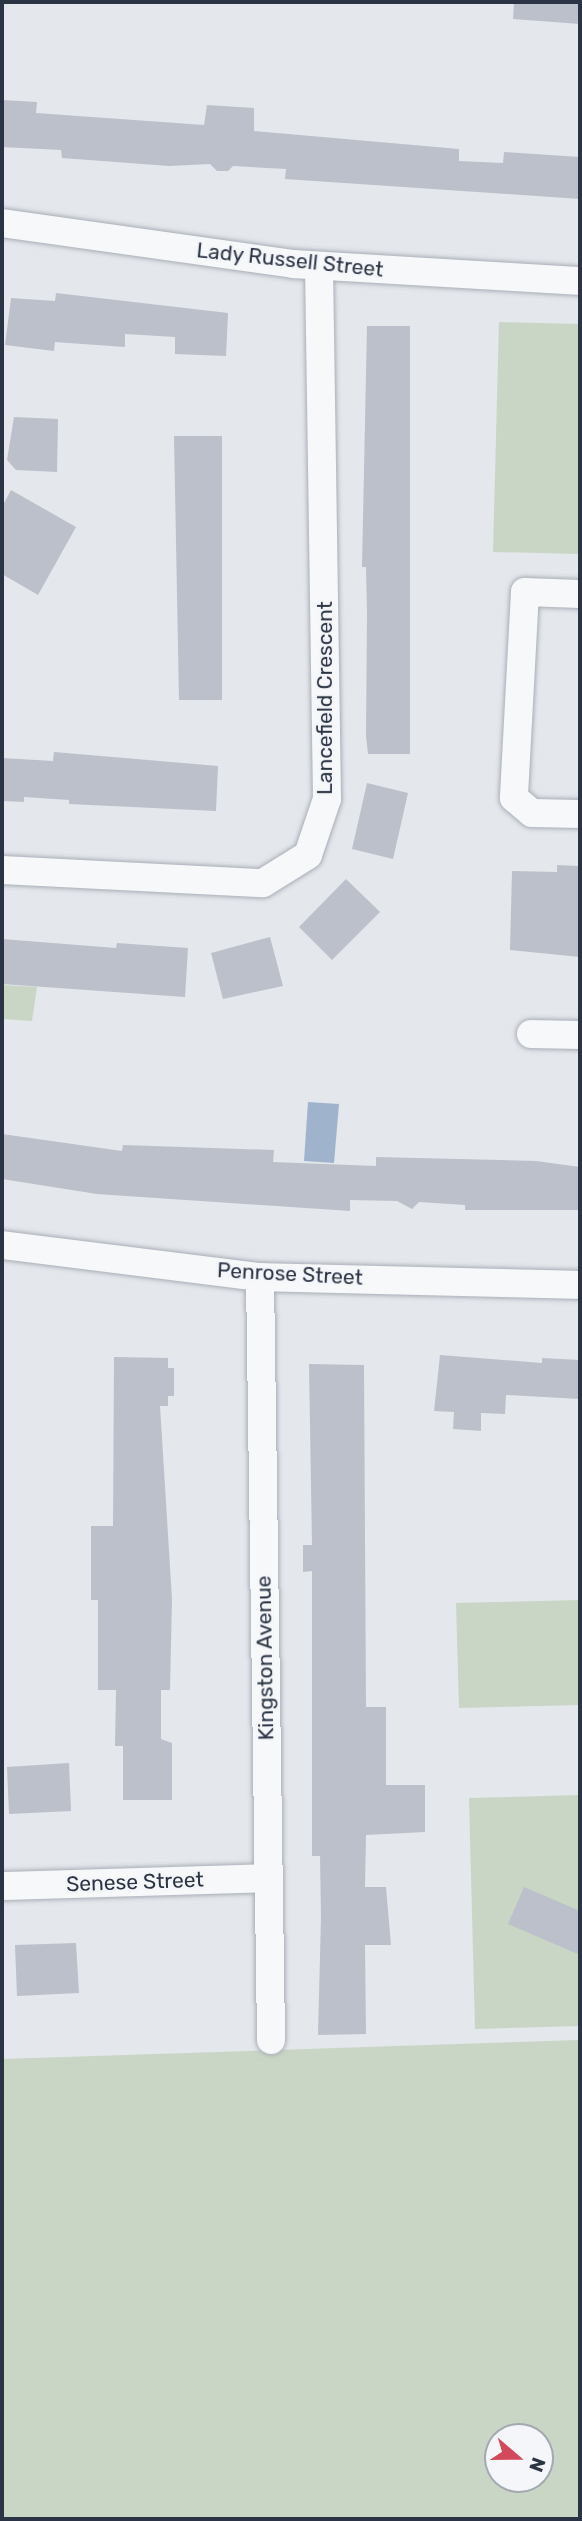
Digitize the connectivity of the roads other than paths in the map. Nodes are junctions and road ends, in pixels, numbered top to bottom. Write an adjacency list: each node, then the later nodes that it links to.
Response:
1 (2, 223): 2 (street, Lady Russell Street)
2 (319, 266): 3 (street, Lady Russell Street); 6 (street, Lancefield Crescent)
3 (580, 281)
4 (580, 594): 5 (street)
5 (580, 814)
6 (2, 870)
7 (531, 1034): 8 (street)
8 (580, 1035)
9 (2, 1245): 10 (street, Penrose Street)
10 (260, 1277): 11 (street, Penrose Street); 12 (street, Kingston Avenue)
11 (580, 1285)
12 (268, 1878): 13 (street, Senese Street); 14 (street, Kingston Avenue)
13 (2, 1886)
14 (271, 2040)

